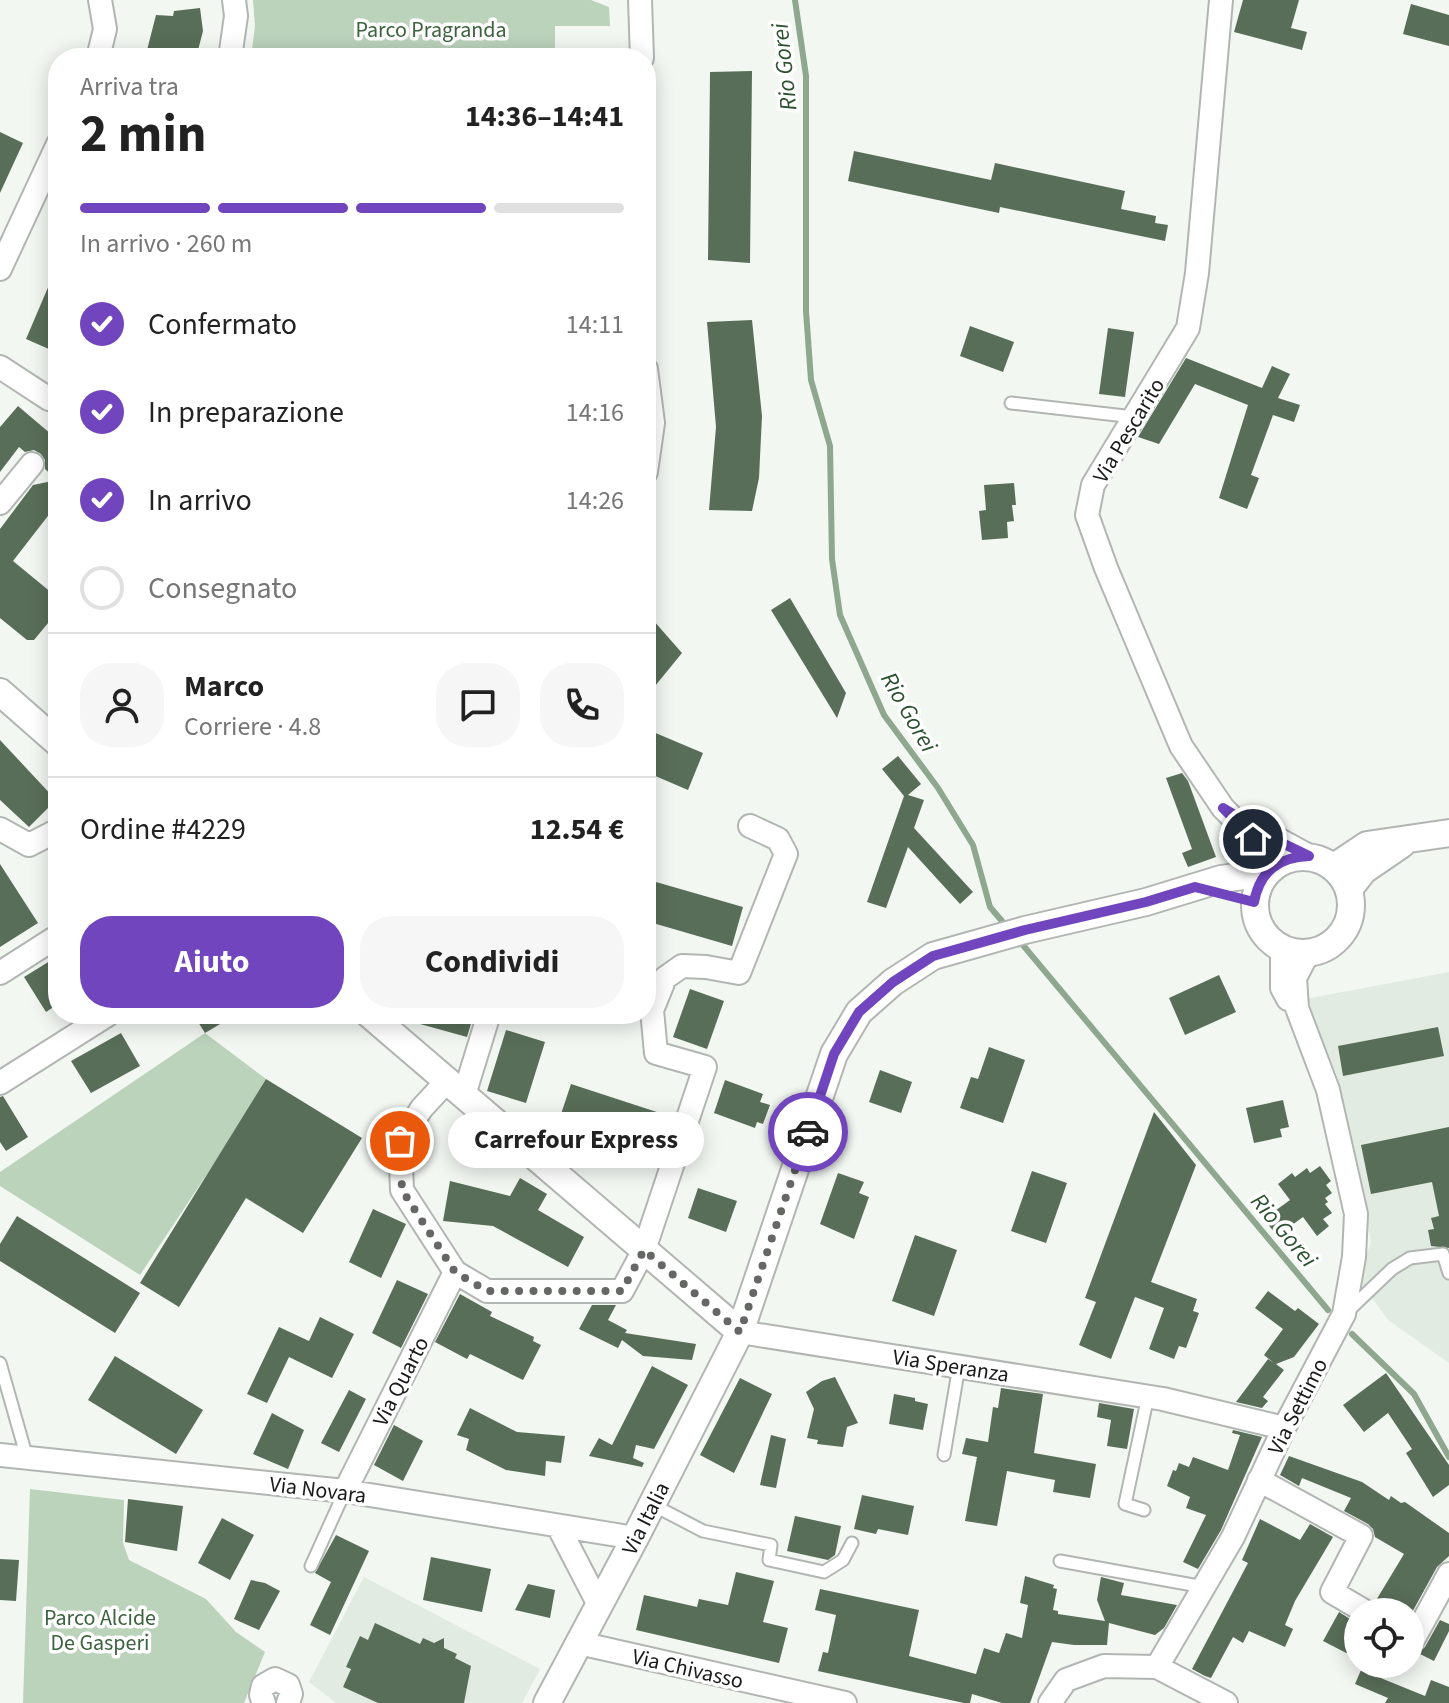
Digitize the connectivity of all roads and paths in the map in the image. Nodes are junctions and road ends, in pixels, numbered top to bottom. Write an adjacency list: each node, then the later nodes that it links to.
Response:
1 (100, 0): 5 (street)
2 (234, 0): 6 (street)
3 (640, 0): 7 (street)
4 (1221, 0): 13 (street, Via Pescarito)
5 (100, 48)
6 (231, 48)
7 (642, 48)
8 (48, 166): 9 (street)
9 (0, 269)
10 (0, 367): 11 (street)
11 (48, 398)
12 (1011, 403): 13 (lane)
13 (1135, 417): 18 (street, Via Pescarito)
14 (32, 464): 15 (street)
15 (0, 503)
16 (0, 692): 17 (street)
17 (48, 734)
18 (1223, 808): 24 (street); 26 (street, Via Pescarito)
19 (750, 826): 33 (street)
20 (0, 829): 22 (street)
21 (1449, 833): 23 (street)
22 (48, 835)
23 (1405, 842): 25 (street); 28 (street)
24 (1309, 856): 25 (street); 26 (street)
25 (1334, 867): 28 (street)
26 (1271, 868): 27 (street, Via Italia); 29 (street)
27 (1195, 887): 29 (street); 44 (street, Via Italia)
28 (1349, 889): 31 (street)
29 (1254, 902): 31 (street)
30 (48, 942): 32 (street)
31 (1295, 951): 43 (street, Via Settimo)
32 (0, 973)
33 (656, 983)
34 (93, 1024): 38 (street)
35 (382, 1024): 39 (street)
36 (484, 1024): 39 (street)
37 (653, 1024): 40 (street)
38 (0, 1083)
39 (455, 1088): 40 (street); 41 (street)
40 (644, 1250): 41 (street); 44 (street)
41 (455, 1272): 53 (street, Via Quarto)
42 (1449, 1273): 43 (lane)
43 (1344, 1314): 48 (street, Via Settimo)
44 (740, 1332): 46 (street, Via Speranza); 54 (street, Via Italia)
45 (0, 1363): 51 (lane)
46 (959, 1366): 47 (street, Via Speranza); 50 (lane)
47 (1148, 1396): 48 (street, Via Speranza); 55 (lane)
48 (1284, 1428): 52 (street, Via Settimo)
49 (0, 1455): 51 (street, Via Novara)
50 (944, 1455)
51 (27, 1458): 53 (street, Via Novara)
52 (1259, 1480): 62 (street, Via Settimo); 63 (street)
53 (345, 1491): 56 (street, Via Novara); 60 (lane)
54 (652, 1505): 57 (street, Via Italia); 58 (lane)
55 (1144, 1510)
56 (558, 1526): 57 (street, Via Novara); 64 (street)
57 (635, 1538): 64 (street, Via Italia)
58 (852, 1543)
59 (1060, 1561): 62 (lane)
60 (311, 1566)
61 (1449, 1574): 65 (street)
62 (1204, 1587): 67 (street, Via Settimo)
63 (1344, 1599)
64 (599, 1605): 66 (street, Via Italia)
65 (1424, 1620)
66 (579, 1643): 72 (street, Via Italia); 73 (street, Via Chivasso)
67 (1157, 1667): 69 (street); 74 (street)
68 (288, 1694): 70 (street); 71 (street)
69 (1219, 1701)
70 (264, 1703)
71 (312, 1703)
72 (547, 1703)
73 (845, 1703)
74 (1050, 1703)

